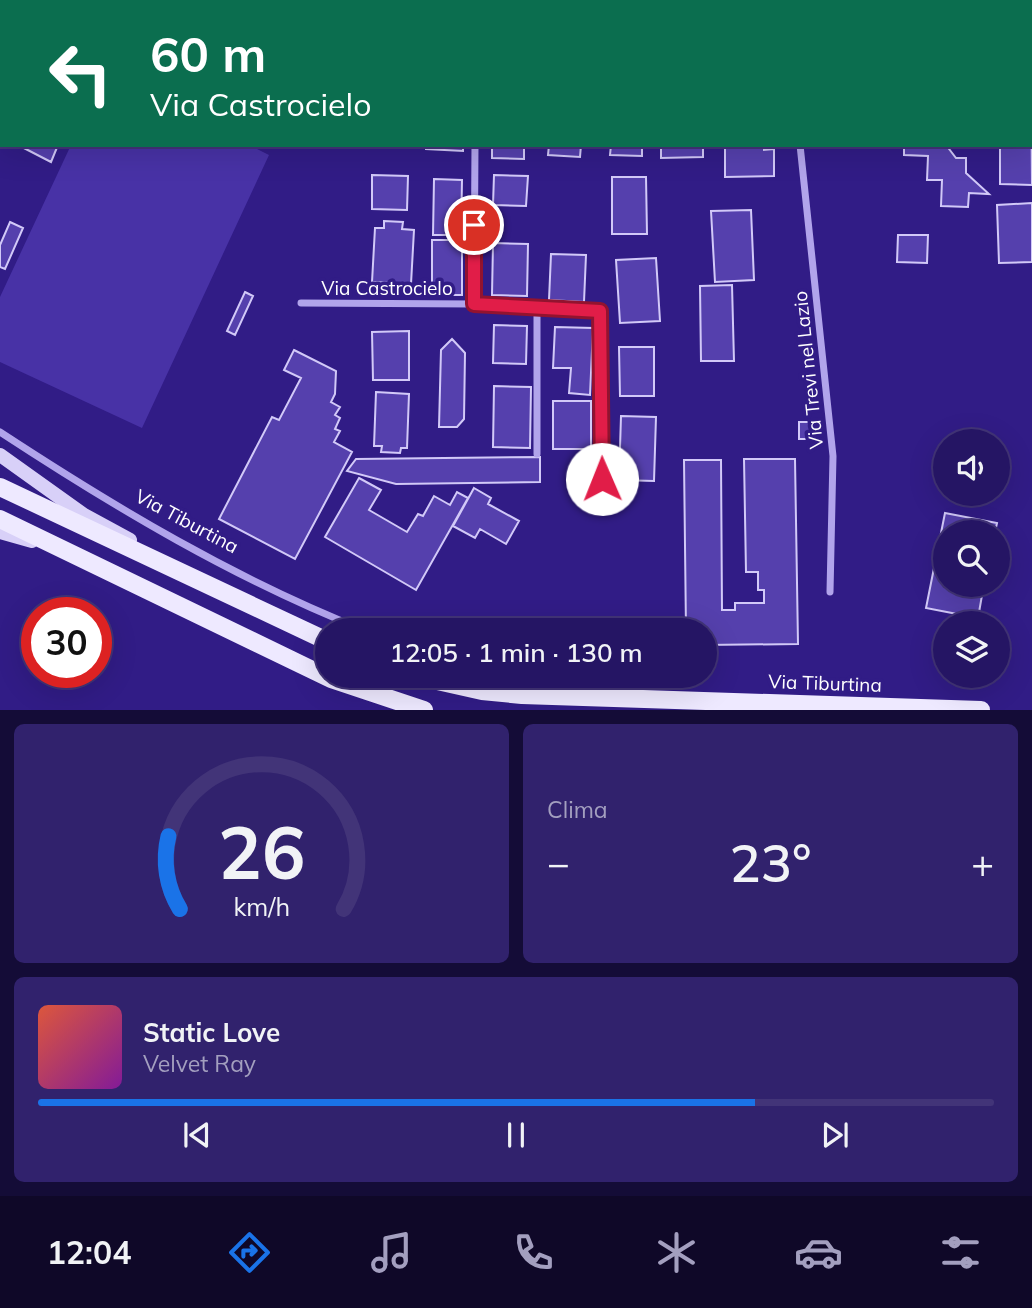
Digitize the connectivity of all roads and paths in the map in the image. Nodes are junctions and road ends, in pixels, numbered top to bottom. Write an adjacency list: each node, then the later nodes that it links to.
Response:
1 (475, 147): 4 (street)
2 (800, 147): 14 (street, Via Trevi nel Lazio)
3 (301, 303): 4 (street, Via Castrocielo)
4 (474, 304): 5 (street, Via Castrocielo)
5 (537, 308): 7 (street); 9 (street, Via Castrocielo)
6 (0, 432): 16 (street, Via Tiburtina)
7 (537, 454)
8 (0, 455): 15 (street)
9 (602, 479)
10 (0, 487): 15 (main road)
11 (0, 519): 13 (main road)
12 (0, 532): 13 (street)
13 (69, 552): 21 (main road)
14 (830, 592)
15 (231, 597): 17 (main road)
16 (334, 618)
17 (315, 636)
18 (469, 688): 20 (main road, Via Tiburtina)
19 (604, 688): 20 (street, Via Tiburtina)
20 (667, 700): 22 (main road, Via Tiburtina)
21 (424, 709)
22 (981, 709)

